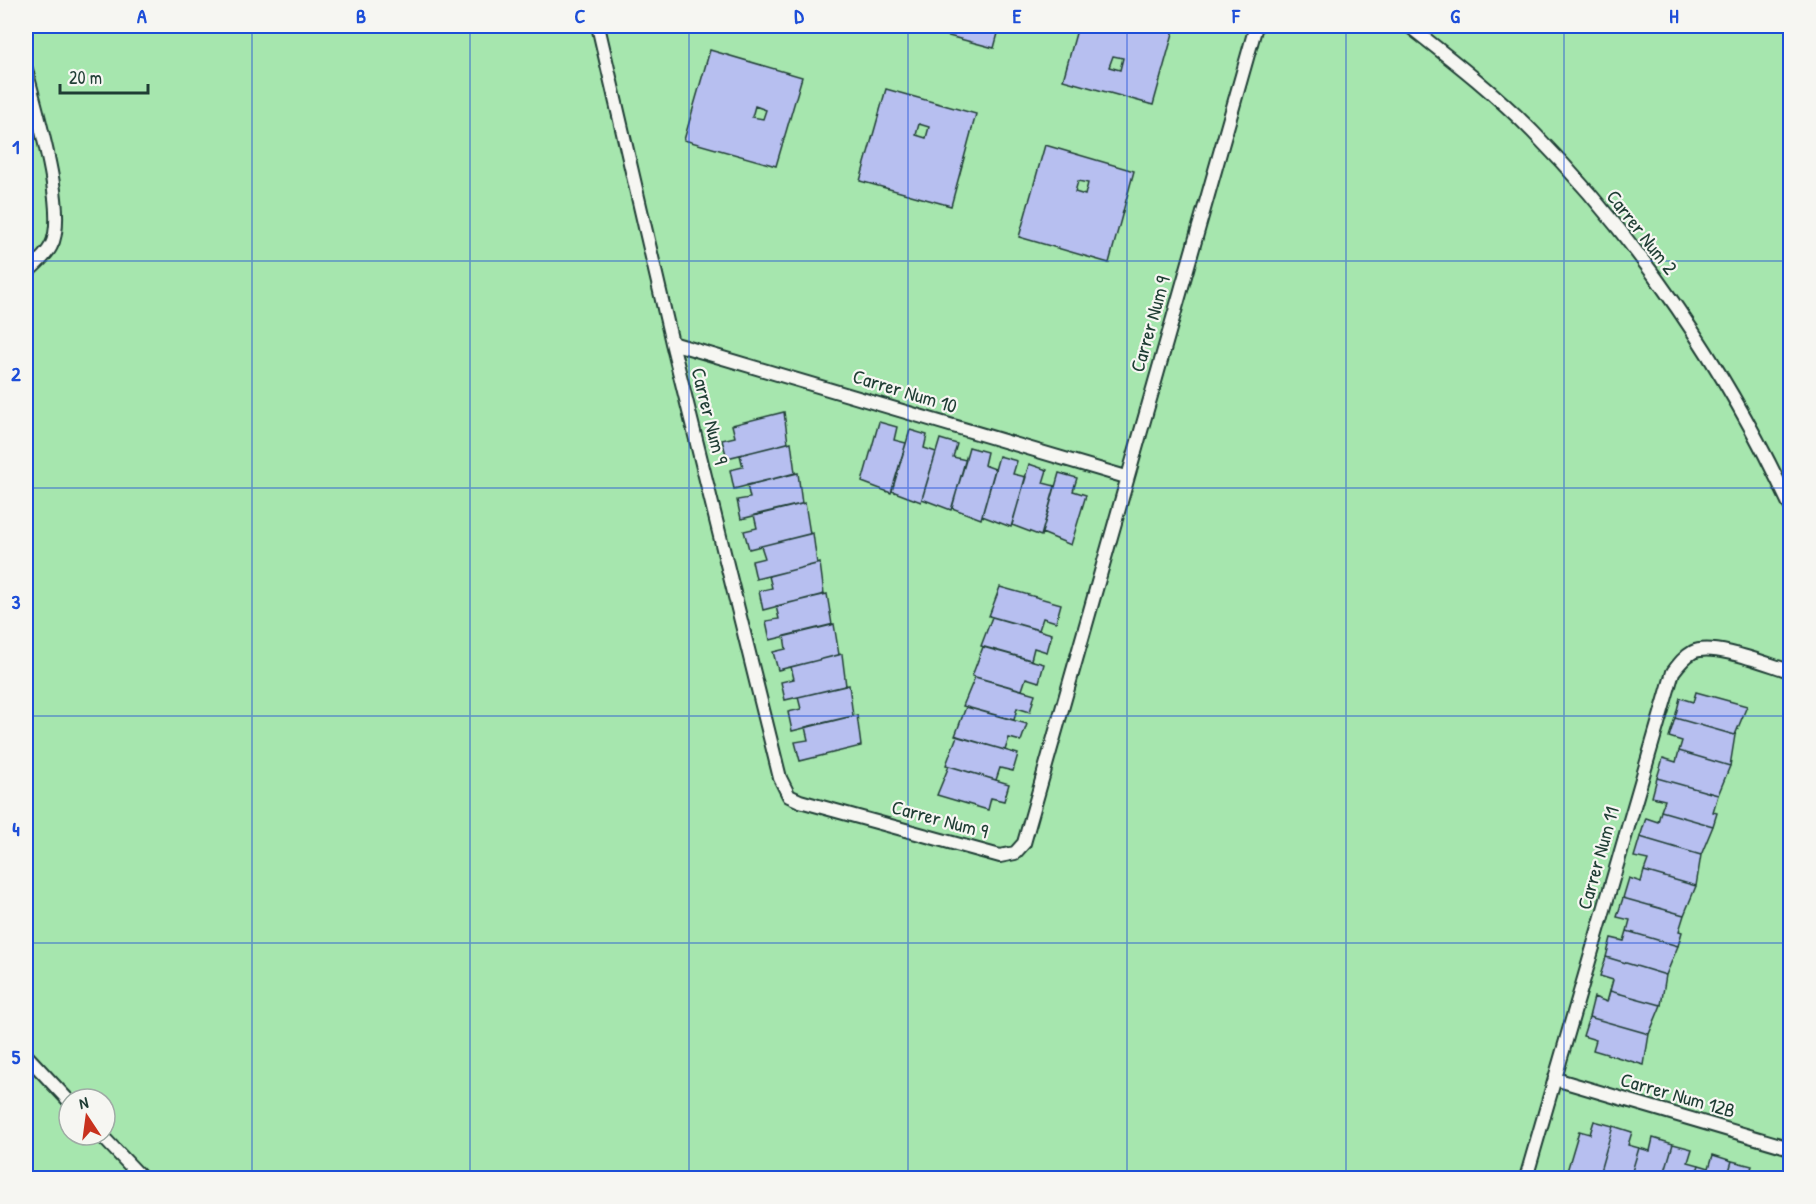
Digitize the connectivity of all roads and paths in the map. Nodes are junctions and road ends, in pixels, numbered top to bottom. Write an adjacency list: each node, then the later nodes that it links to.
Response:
1 (598, 26): 6 (lane, Carrer Num 9)
2 (1256, 26): 7 (lane, Carrer Num 9)
3 (1409, 26): 8 (lane, Carrer Num 2)
4 (26, 69): 5 (lane)
5 (26, 273)
6 (672, 343): 7 (lane, Carrer Num 10); 7 (lane, Carrer Num 9)
7 (1126, 477)
8 (1791, 506)
9 (1791, 671): 11 (lane, Carrer Num 11)
10 (26, 1054): 12 (lane)
11 (1555, 1078): 14 (lane, Carrer Num 12B); 16 (lane, Carrer Num 11)
12 (57, 1088)
13 (112, 1147): 15 (lane)
14 (1791, 1148)
15 (142, 1179)
16 (1526, 1179)

